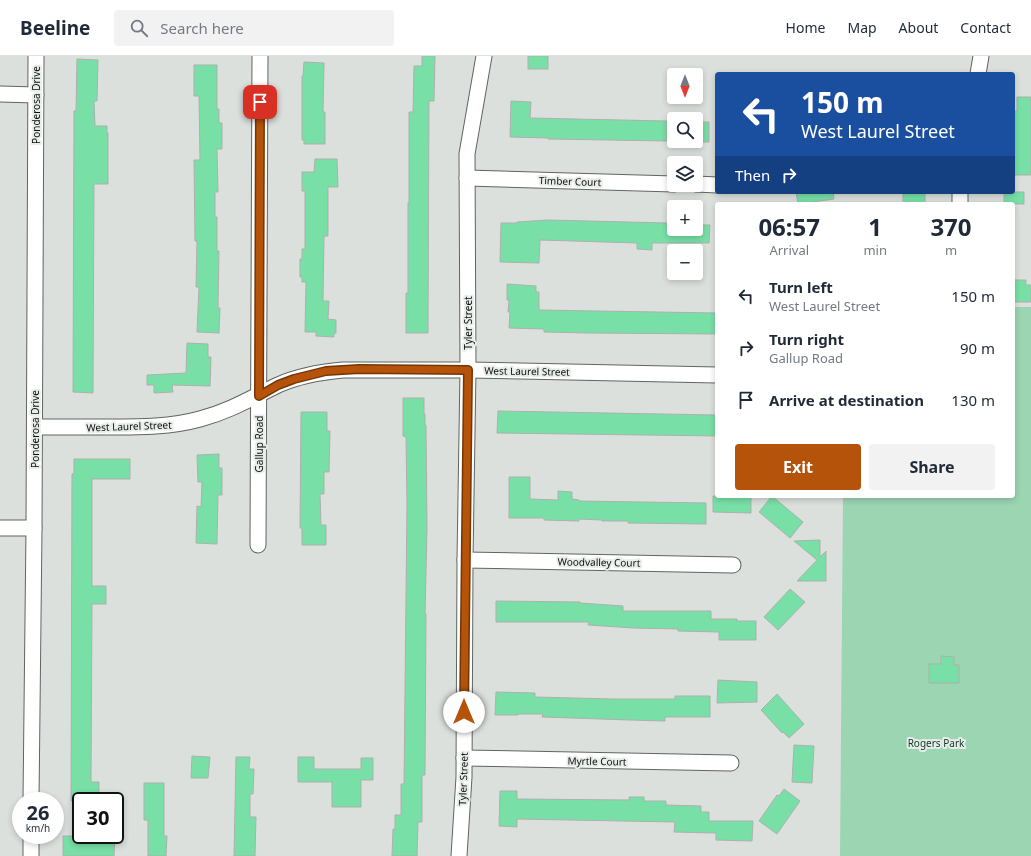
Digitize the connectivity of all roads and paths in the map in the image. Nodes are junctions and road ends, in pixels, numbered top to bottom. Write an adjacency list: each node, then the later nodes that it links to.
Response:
1 (36, 56): 7 (street, Ponderosa Drive)
2 (260, 56): 14 (street, Gallup Road)
3 (484, 56): 8 (street, Tyler Street)
4 (981, 56): 5 (street)
5 (978, 72)
6 (0, 94): 7 (street)
7 (36, 95): 15 (street, Ponderosa Drive)
8 (467, 178): 9 (street, Timber Court); 12 (street, Tyler Street)
9 (667, 184)
10 (703, 184): 11 (street)
11 (715, 185)
12 (468, 370): 13 (street, West Laurel Street); 14 (street, West Laurel Street); 19 (street, Tyler Street)
13 (715, 375)
14 (259, 396): 15 (street, West Laurel Street); 18 (street, Gallup Road)
15 (34, 427): 17 (street, Ponderosa Drive)
16 (0, 528): 17 (street)
17 (34, 528): 23 (street, Ponderosa Drive)
18 (258, 545)
19 (465, 560): 20 (street, Woodvalley Court); 21 (street, Tyler Street)
20 (733, 564)
21 (464, 758): 22 (street, Myrtle Court); 26 (street, Tyler Street)
22 (731, 763)
23 (32, 792)
24 (31, 844): 25 (street)
25 (31, 856)
26 (459, 856)

